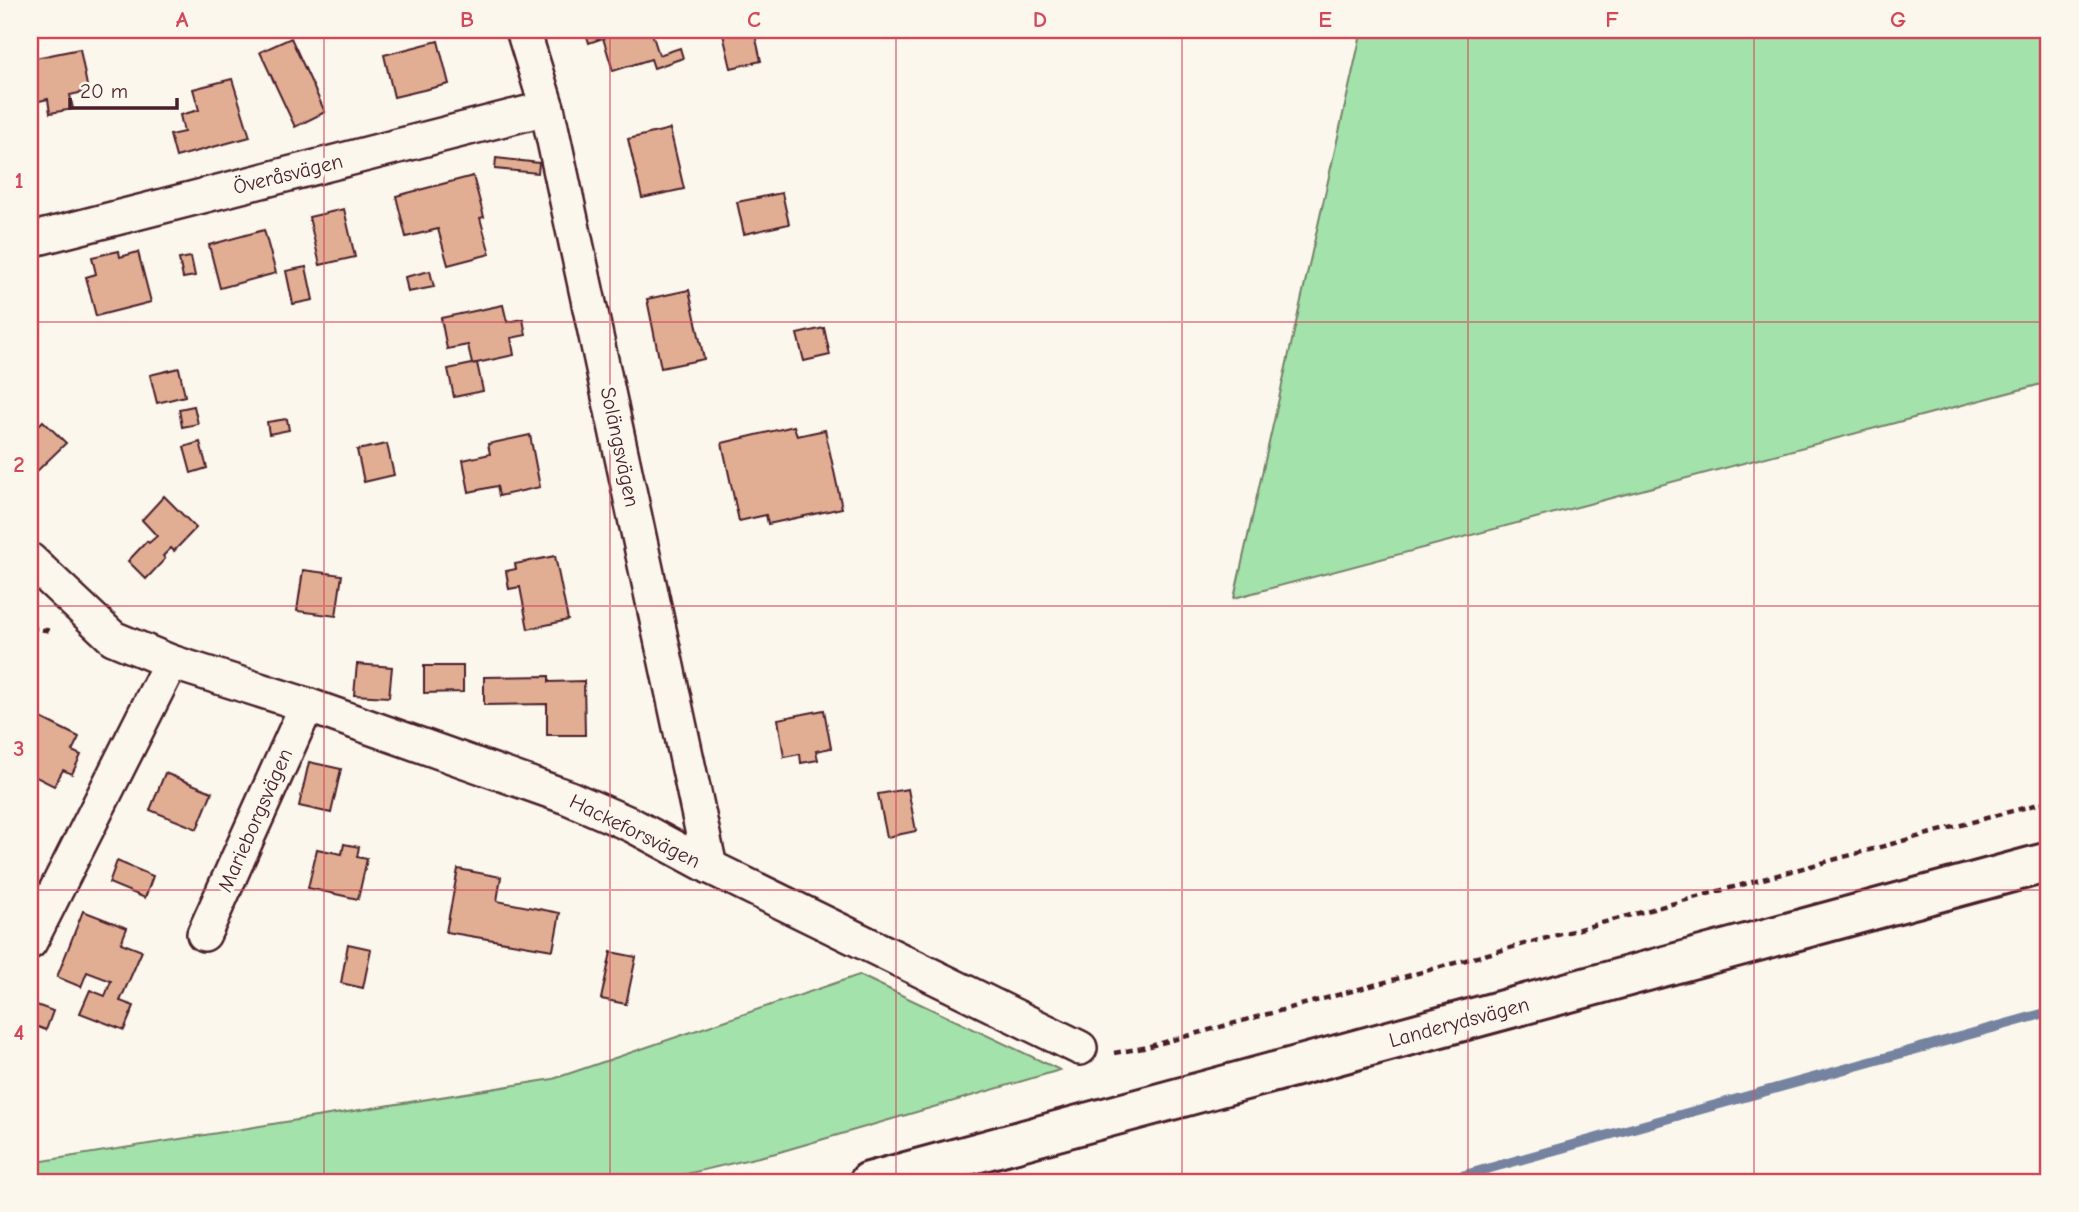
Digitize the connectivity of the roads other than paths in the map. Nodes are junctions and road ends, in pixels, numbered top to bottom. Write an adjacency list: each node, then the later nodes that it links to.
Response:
1 (523, 30): 2 (street, Solängsvägen)
2 (547, 108): 3 (street, Överåsvägen); 8 (street, Solängsvägen)
3 (30, 240)
4 (30, 560): 5 (street, Hackeforsvägen)
5 (170, 662): 6 (street, Hackeforsvägen); 10 (street)
6 (307, 705): 8 (street, Hackeforsvägen); 9 (street, Marieborgsvägen)
7 (2049, 862): 12 (street, Landerydsvägen)
8 (710, 867): 11 (street, Hackeforsvägen)
9 (204, 934)
10 (30, 942)
11 (1080, 1048)
12 (869, 1182)

